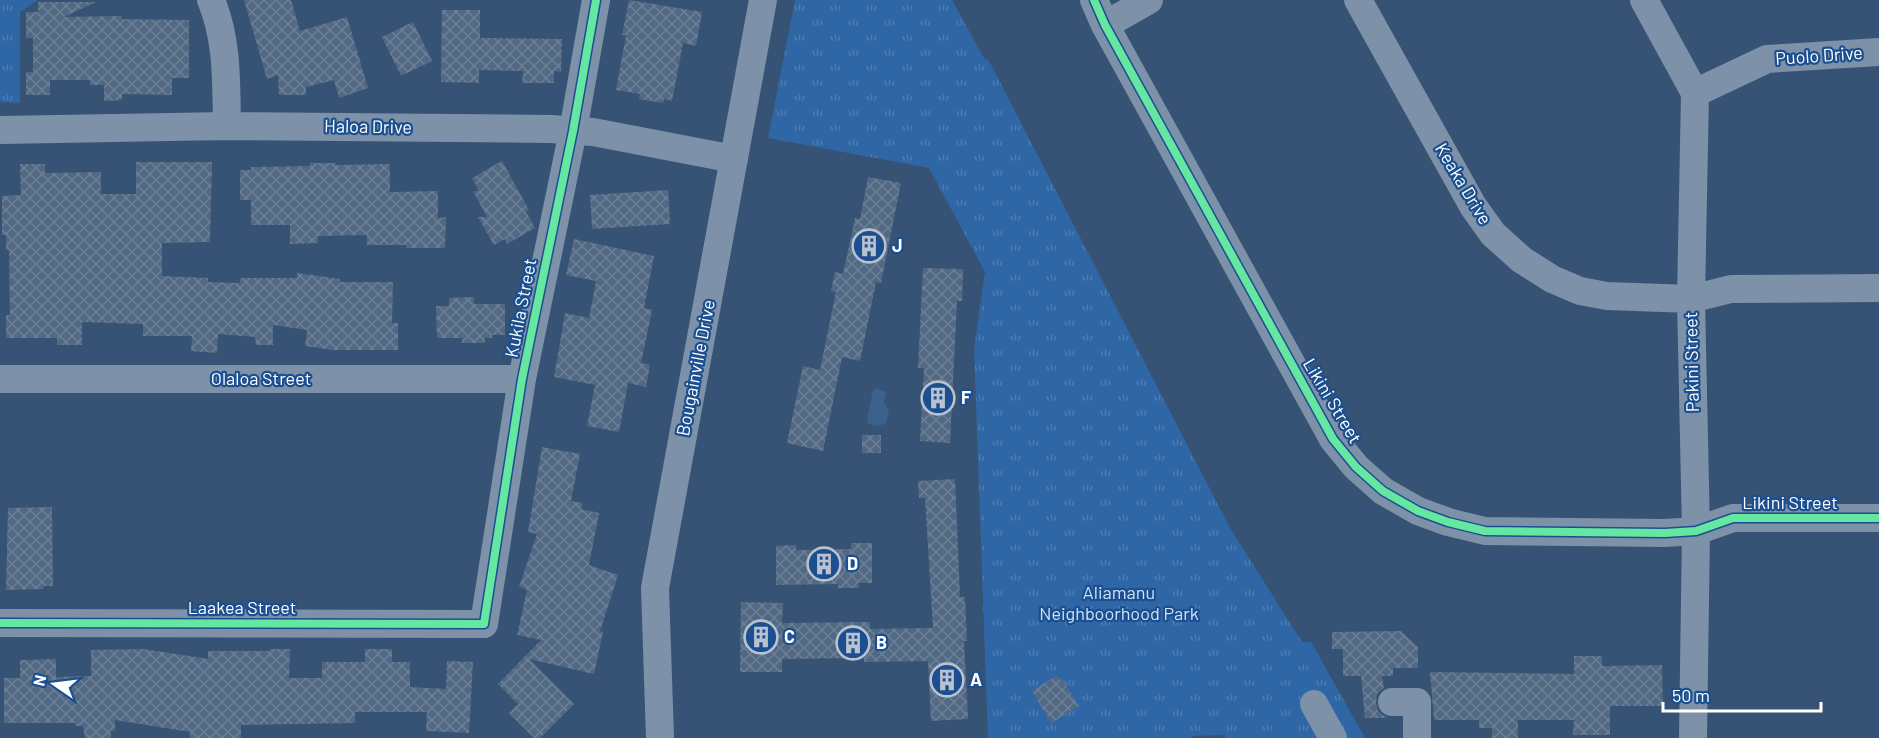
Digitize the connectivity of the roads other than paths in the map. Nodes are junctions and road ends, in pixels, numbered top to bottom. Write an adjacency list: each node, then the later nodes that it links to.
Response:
1 (211, 0): 10 (street)
2 (596, 0): 12 (street, Kukila Street)
3 (763, 0): 13 (street, Bougainville Drive)
4 (1149, 0): 7 (street)
5 (1358, 0): 15 (street, Keaka Drive)
6 (1644, 0): 9 (street, Pakini Street)
7 (1100, 12): 19 (street, Likini Street)
8 (1879, 52): 9 (street, Puolo Drive)
9 (1695, 93): 15 (street, Pakini Street)
10 (227, 126): 11 (street, Haloa Drive); 12 (street, Haloa Drive)
11 (0, 130)
12 (573, 131): 13 (street, Haloa Drive); 17 (street, Kukila Street)
13 (734, 159): 24 (street, Bougainville Drive)
14 (1879, 288): 15 (street, Keaka Drive)
15 (1691, 299): 19 (street, Pakini Street)
16 (0, 379): 17 (street, Olaloa Street)
17 (522, 379): 21 (street, Kukila Street)
18 (1879, 518): 19 (street, Likini Street)
19 (1696, 531): 27 (street, Pakini Street)
20 (0, 623): 21 (street, Laakea Street)
21 (483, 624)
22 (1392, 702): 26 (street)
23 (1314, 704): 25 (street)
24 (660, 738)
25 (1333, 738)
26 (1417, 738)
27 (1693, 738)

